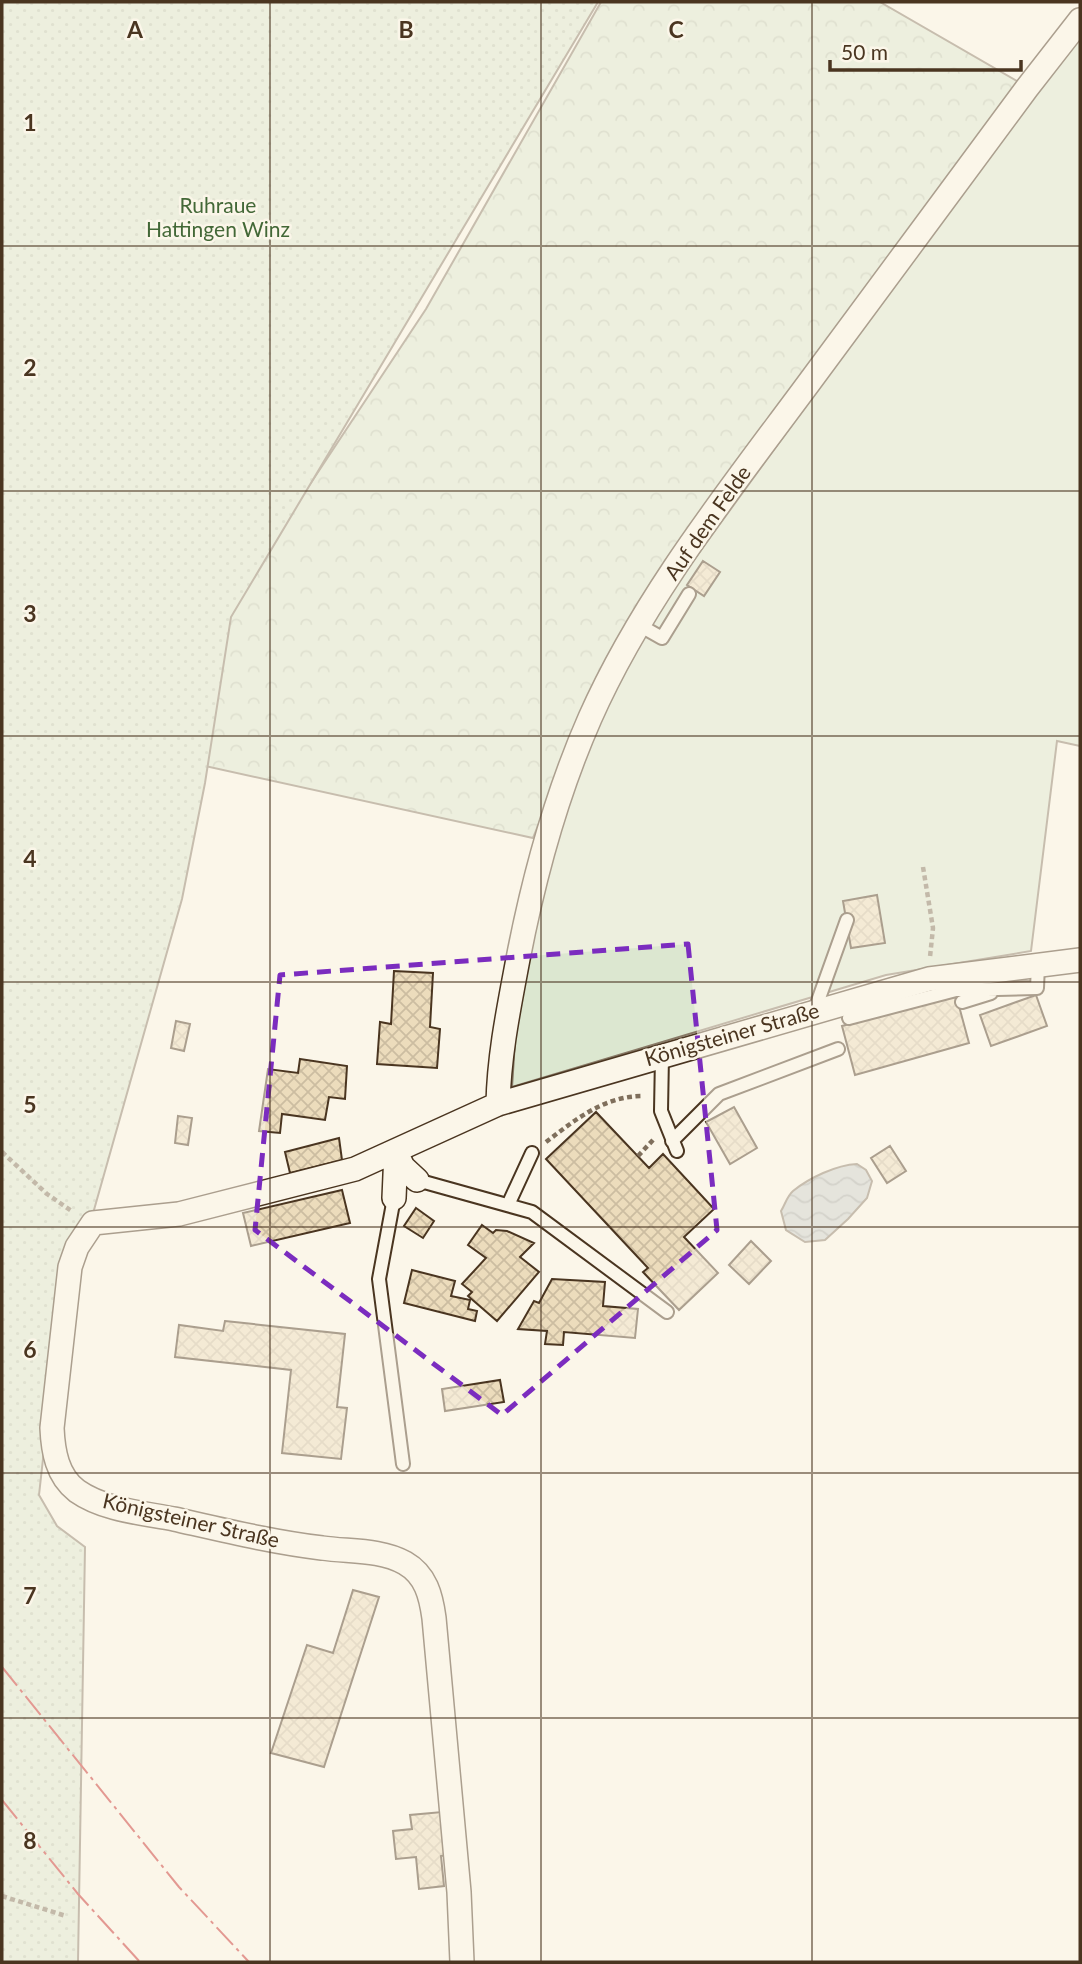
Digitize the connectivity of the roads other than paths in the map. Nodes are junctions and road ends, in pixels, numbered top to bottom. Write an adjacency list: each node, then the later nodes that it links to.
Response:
1 (1080, 20): 3 (street, Auf dem Felde)
2 (690, 594): 3 (lane)
3 (639, 625): 13 (street, Auf dem Felde)
4 (846, 920): 9 (lane)
5 (1080, 960): 6 (street, Königsteiner Straße)
6 (1038, 965): 7 (lane); 9 (street, Königsteiner Straße)
7 (1004, 989): 8 (lane); 10 (lane)
8 (962, 1002)
9 (814, 1012): 12 (street, Königsteiner Straße)
10 (849, 1018)
11 (838, 1049): 12 (lane)
12 (662, 1056): 13 (street, Königsteiner Straße)
13 (498, 1104): 14 (street, Königsteiner Straße)
14 (396, 1152): 16 (street); 17 (street); 21 (street, Königsteiner Straße)
15 (532, 1153): 18 (lane)
16 (417, 1181): 18 (lane)
17 (394, 1198): 20 (lane)
18 (508, 1205): 19 (lane)
19 (667, 1312)
20 (403, 1464)
21 (462, 1962)

